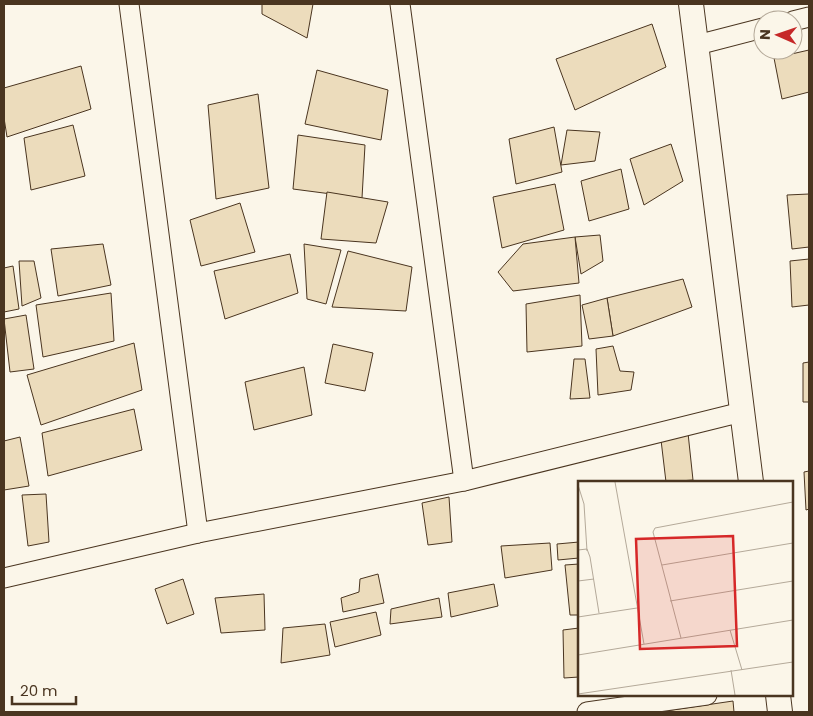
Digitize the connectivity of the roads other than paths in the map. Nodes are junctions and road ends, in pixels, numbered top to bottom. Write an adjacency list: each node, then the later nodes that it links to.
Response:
1 (129, 4): 9 (street)
2 (400, 4): 7 (street)
3 (691, 4): 5 (street)
4 (753, 31): 5 (street)
5 (697, 45): 6 (street)
6 (742, 412): 7 (street); 8 (street)
7 (464, 481): 9 (street)
8 (751, 481)
9 (198, 533): 10 (street)
10 (4, 578)
11 (700, 696): 13 (street)
12 (778, 696): 14 (street)
13 (587, 712)
14 (780, 712)

